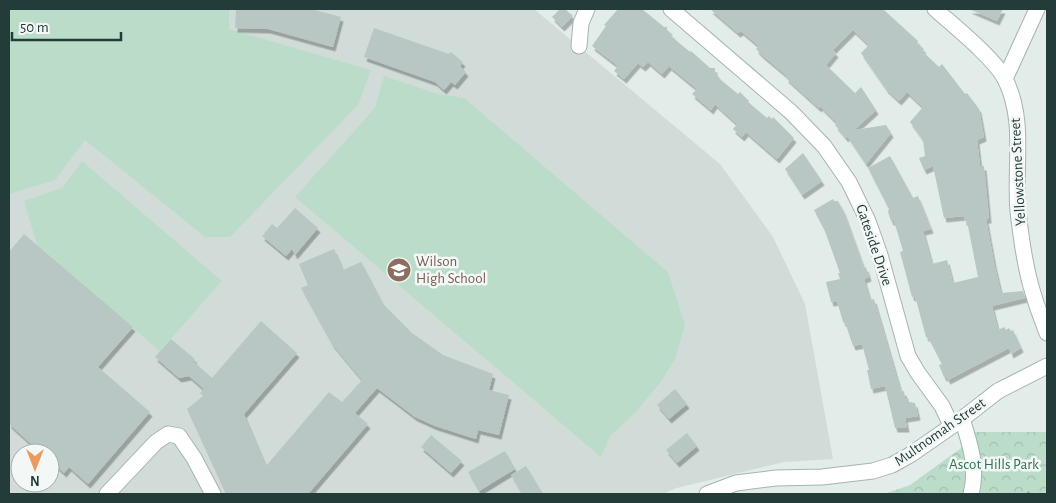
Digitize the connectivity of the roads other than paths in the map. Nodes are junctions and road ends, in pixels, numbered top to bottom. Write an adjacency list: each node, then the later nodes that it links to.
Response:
1 (587, 9): 5 (street)
2 (670, 9): 9 (street, Gateside Drive)
3 (935, 9): 6 (street, Yellowstone Street)
4 (1037, 9): 6 (street)
5 (579, 46)
6 (1005, 78): 7 (street, Yellowstone Street)
7 (1047, 333)
8 (1047, 366): 9 (street, Multnomah Street)
9 (957, 422): 12 (street, Multnomah Street); 13 (street, Gateside Drive)
10 (107, 494): 11 (street)
11 (213, 494)
12 (707, 494)
13 (971, 494)

